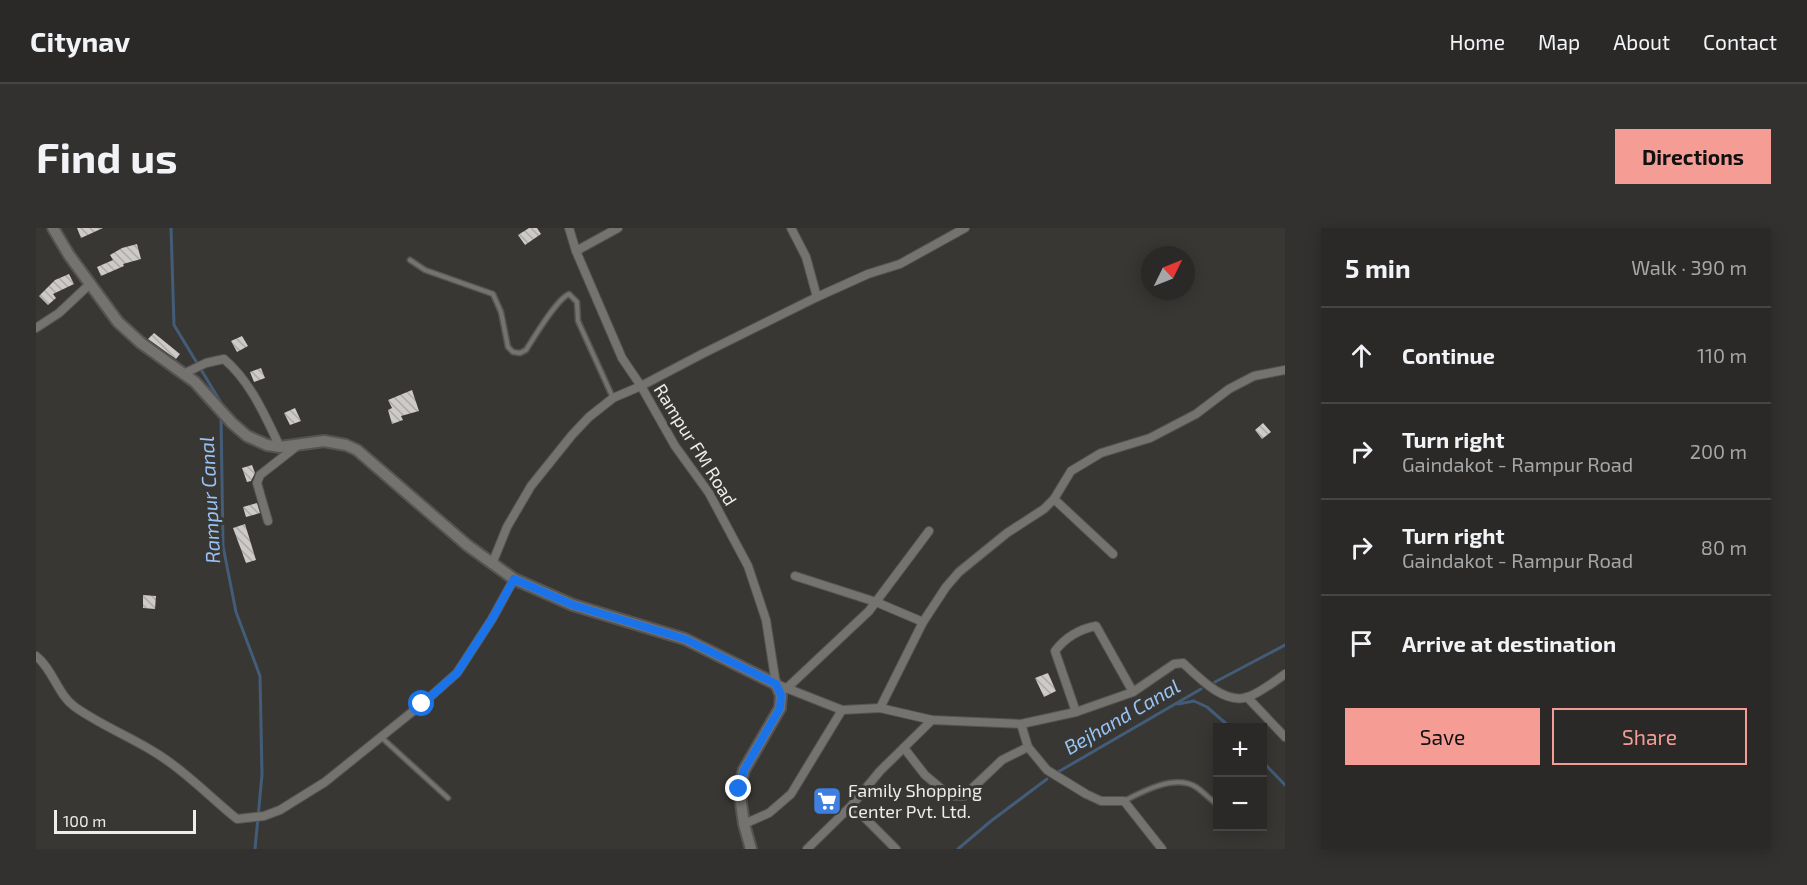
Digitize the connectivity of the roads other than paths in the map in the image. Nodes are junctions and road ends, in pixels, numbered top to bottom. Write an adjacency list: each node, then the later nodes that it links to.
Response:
1 (53, 228): 8 (main road)
2 (569, 228): 6 (street, Rampur FM Road)
3 (618, 228): 6 (street)
4 (791, 228): 9 (street)
5 (965, 228): 9 (street)
6 (576, 251): 13 (street, Rampur FM Road)
7 (411, 260): 14 (lane)
8 (91, 283): 10 (street); 12 (main road)
9 (817, 297): 13 (street)
10 (36, 328)
11 (1285, 370): 17 (street)
12 (183, 374): 16 (main road); 16 (street)
13 (641, 386): 14 (street); 28 (street, Rampur FM Road)
14 (613, 398): 21 (street)
15 (298, 445): 16 (main road); 18 (street); 21 (main road)
16 (280, 447)
17 (1054, 499): 20 (street); 25 (street)
18 (268, 521)
19 (929, 531): 24 (street)
20 (1113, 554)
21 (492, 564): 23 (main road)
22 (795, 576): 24 (street)
23 (514, 579): 28 (main road); 36 (street)
24 (876, 602): 25 (street); 28 (street)
25 (923, 622): 31 (street)
26 (36, 656): 36 (street)
27 (1285, 674): 30 (street)
28 (781, 686): 32 (street); 44 (main road)
29 (1133, 692): 30 (street); 33 (street); 33 (street)
30 (1247, 697): 37 (street)
31 (880, 708): 32 (street); 34 (street)
32 (842, 710): 44 (street)
33 (1076, 712): 35 (street)
34 (932, 720): 35 (street); 39 (street)
35 (1021, 724): 38 (street)
36 (381, 736): 40 (lane)
37 (1285, 737)
38 (1028, 747): 39 (street); 41 (street)
39 (904, 748): 43 (street)
40 (448, 798)
41 (1124, 801): 42 (lane); 48 (street)
42 (1213, 801)
43 (852, 805): 46 (street); 47 (street)
44 (744, 824): 45 (main road)
45 (751, 849)
46 (807, 849)
47 (896, 849)
48 (1162, 849)

